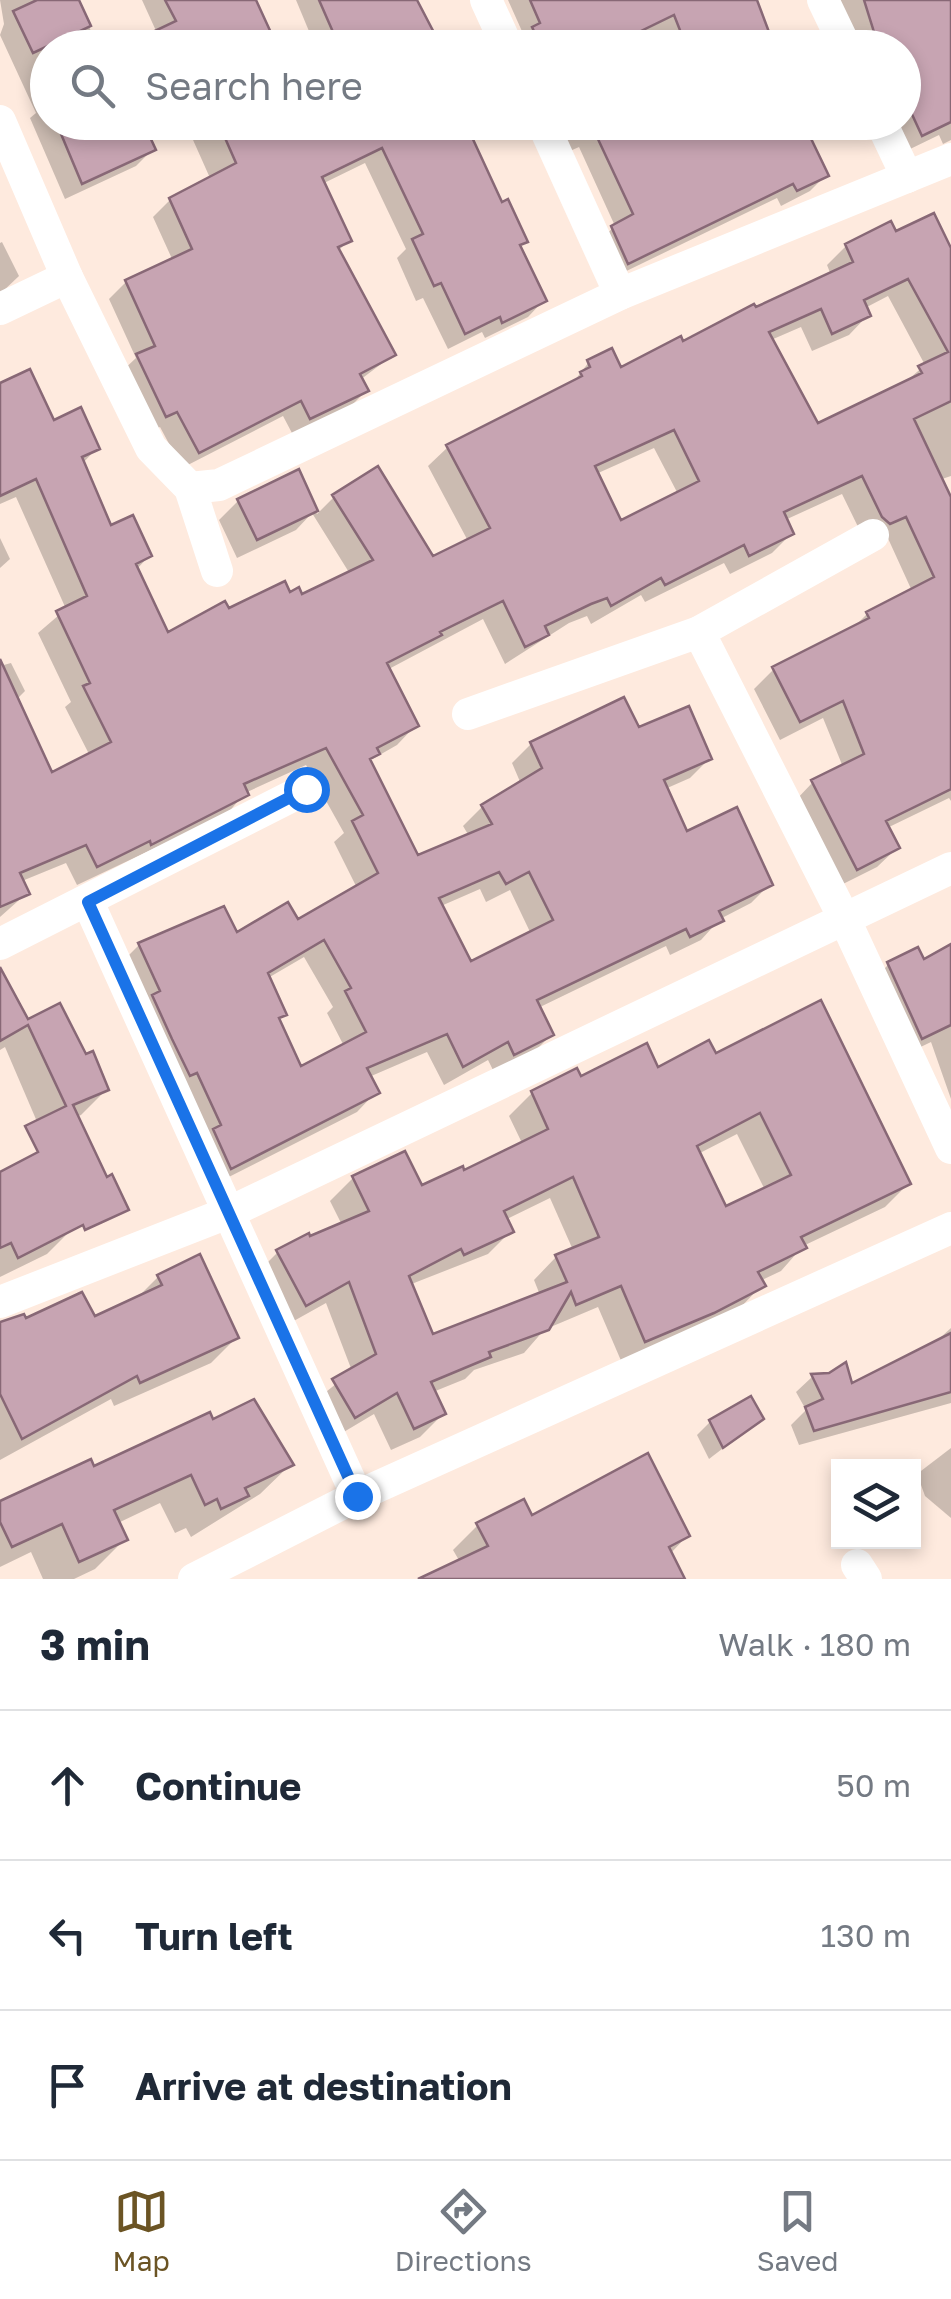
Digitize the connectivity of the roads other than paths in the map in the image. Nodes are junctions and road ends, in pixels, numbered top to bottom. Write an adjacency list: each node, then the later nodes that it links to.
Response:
1 (486, 0): 3 (street)
2 (823, 0): 4 (street)
3 (500, 30)
4 (837, 30)
5 (0, 121): 10 (street)
6 (550, 140): 11 (street)
7 (890, 140): 9 (street)
8 (951, 159): 9 (street)
9 (907, 177): 11 (street)
10 (67, 277): 12 (street); 13 (street)
11 (620, 294): 13 (street)
12 (0, 308)
13 (190, 488): 15 (street)
14 (873, 535): 16 (street)
15 (217, 571)
16 (698, 632): 17 (street); 21 (street)
17 (468, 714)
18 (306, 789): 20 (street)
19 (951, 868): 21 (street)
20 (88, 902): 22 (street); 24 (street)
21 (845, 920): 23 (street); 24 (street)
22 (0, 944)
23 (951, 1148)
24 (230, 1212): 26 (street); 27 (street)
25 (951, 1228): 27 (street)
26 (0, 1302)
27 (357, 1496): 28 (street)
28 (194, 1579)

